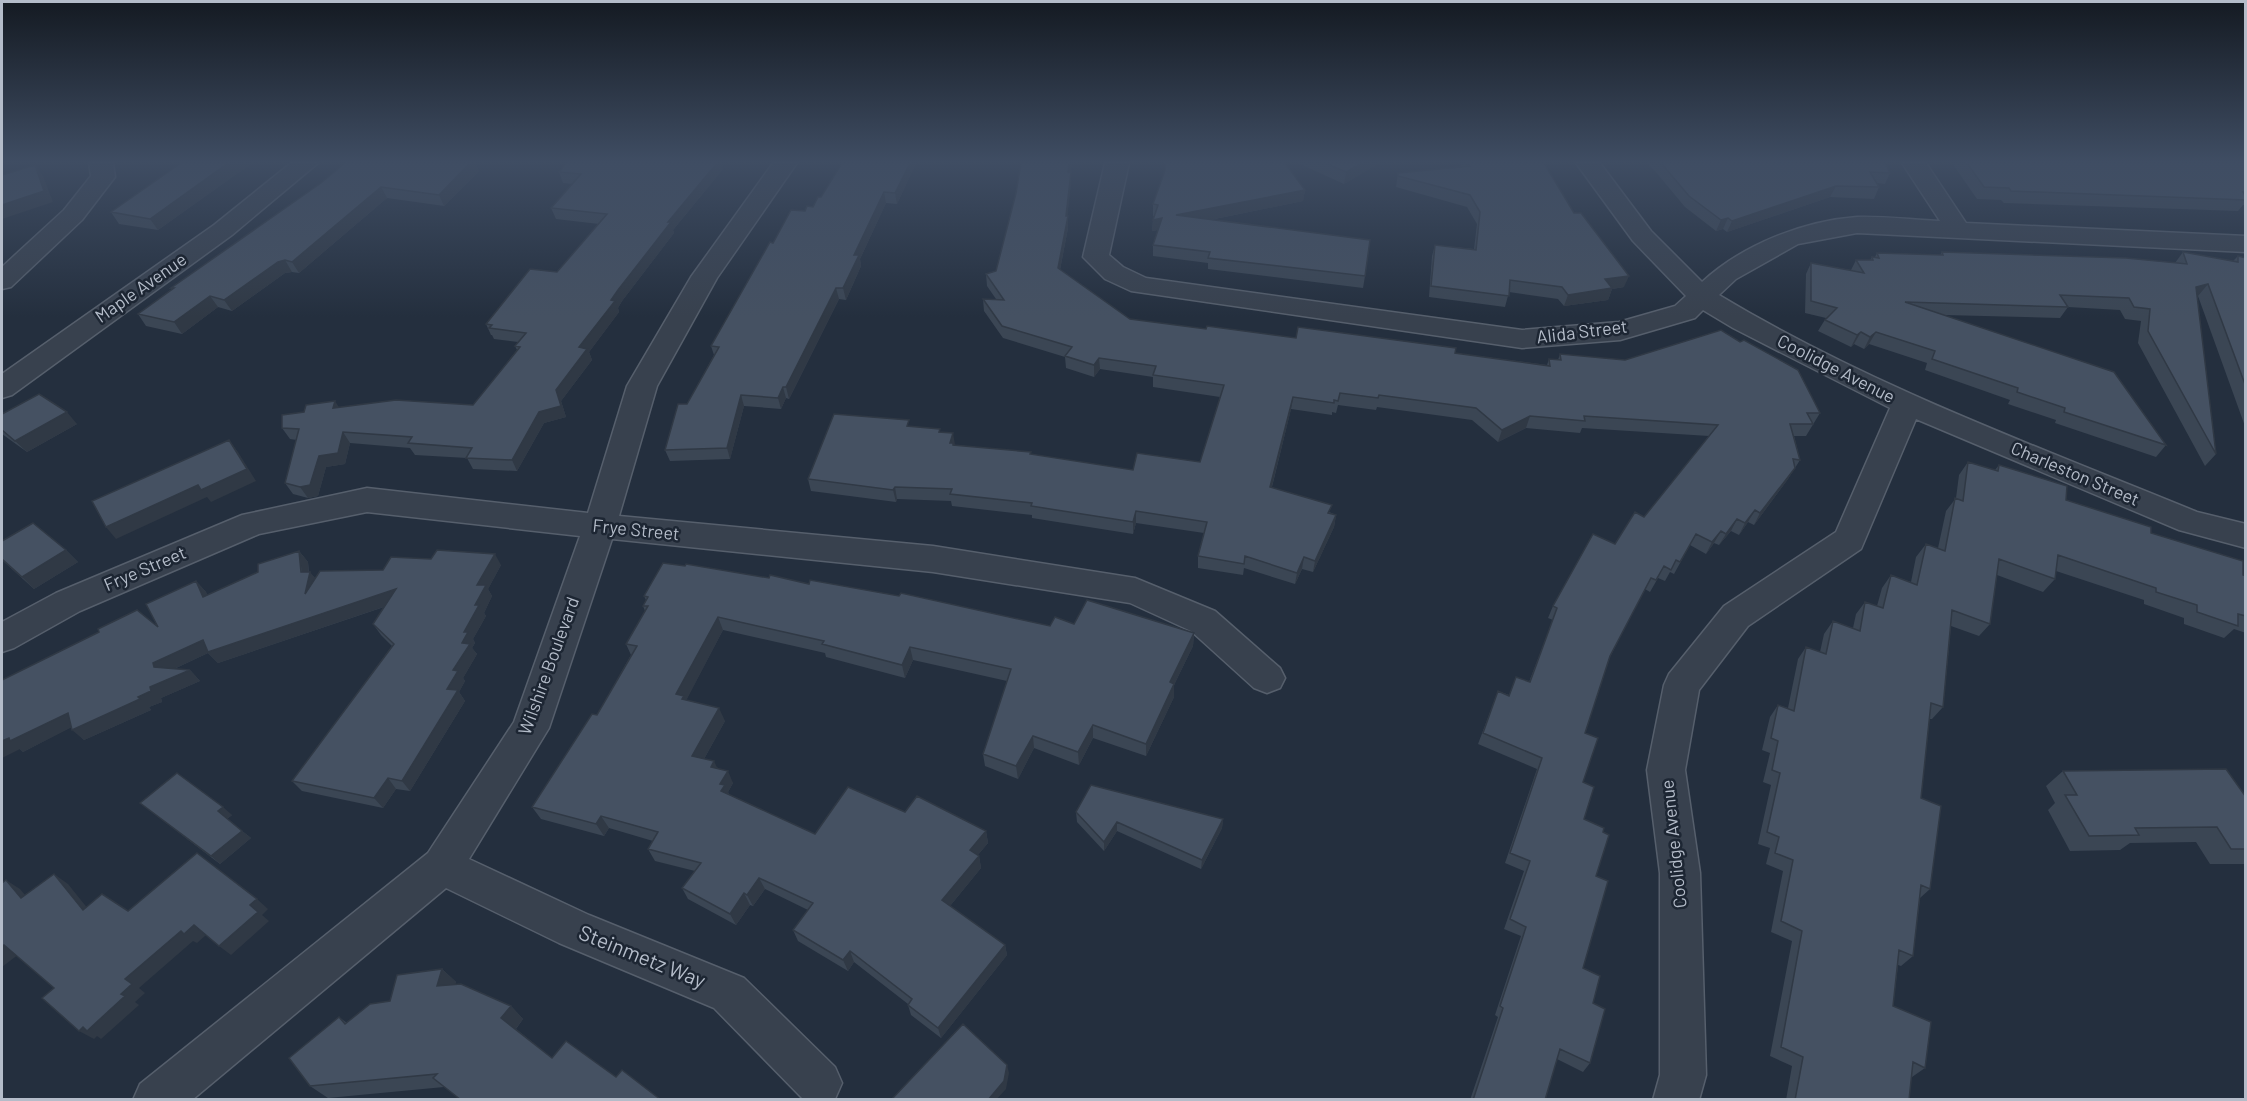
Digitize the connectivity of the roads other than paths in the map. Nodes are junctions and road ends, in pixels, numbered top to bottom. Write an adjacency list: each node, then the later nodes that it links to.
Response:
1 (73, 214): 9 (street)
2 (242, 214): 11 (street, Maple Avenue)
3 (748, 214): 13 (street, Wilshire Boulevard)
4 (1106, 214): 10 (street, Alida Street)
5 (1626, 214): 10 (street, Coolidge Avenue)
6 (1948, 214): 7 (street)
7 (1958, 229): 8 (street, Alida Street); 10 (street, Alida Street)
8 (2246, 244)
9 (2, 281)
10 (1702, 297): 12 (street, Coolidge Avenue)
11 (2, 388)
12 (1907, 404): 14 (street, Charleston Street); 20 (street, Coolidge Avenue)
13 (600, 526): 15 (street, Frye Street); 16 (street, Frye Street); 17 (street, Wilshire Boulevard)
14 (2246, 536)
15 (2, 638)
16 (1267, 678)
17 (442, 866): 18 (street, Steinmetz Way); 19 (street, Wilshire Boulevard)
18 (819, 1083)
19 (156, 1100)
20 (1676, 1100)

